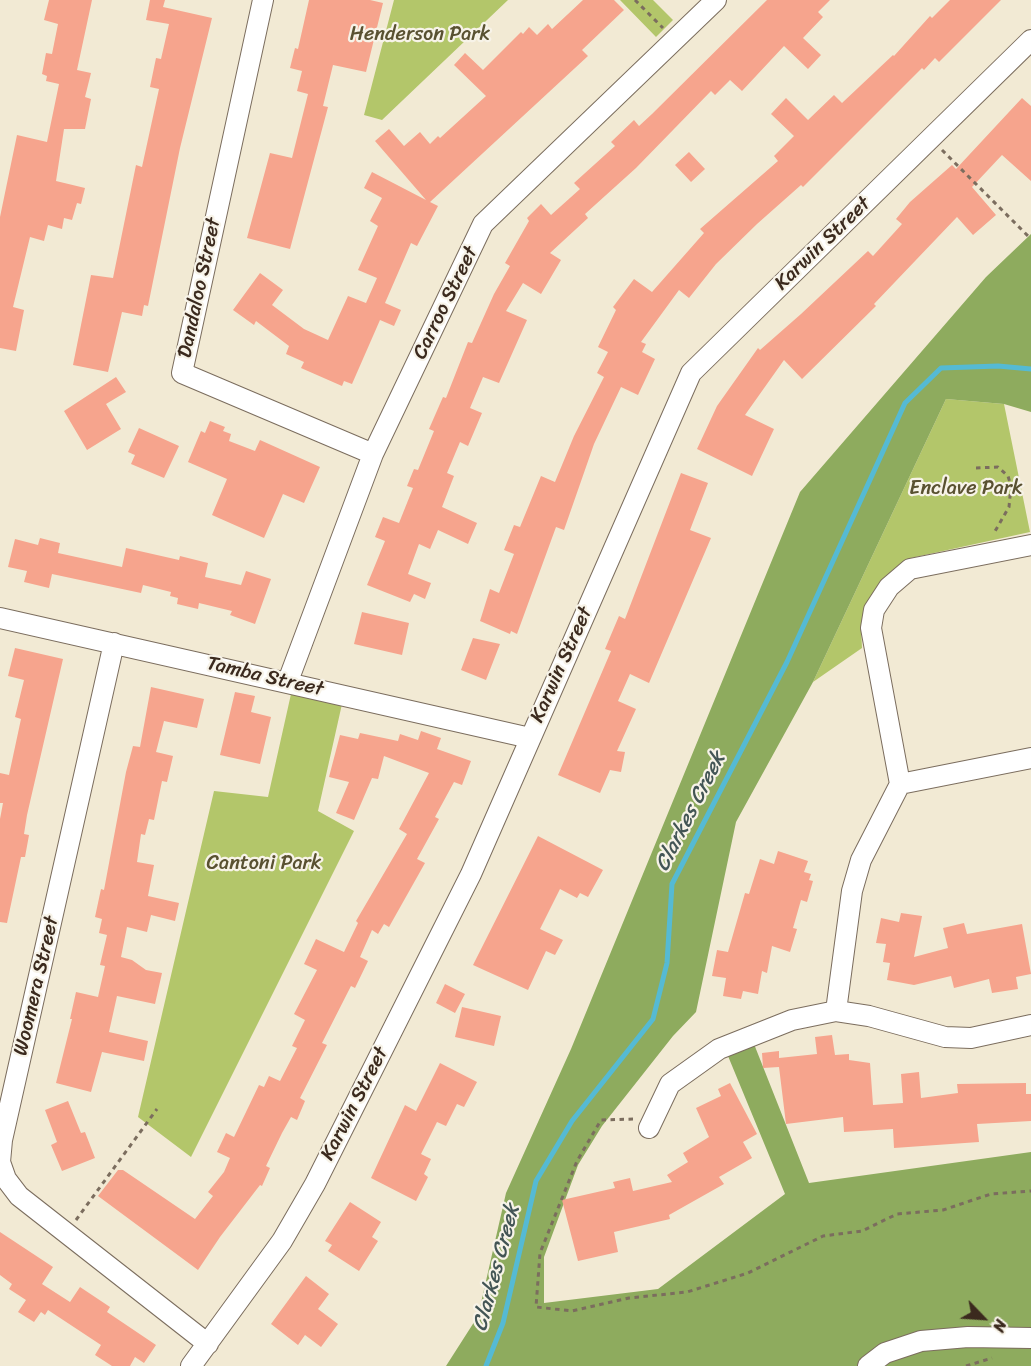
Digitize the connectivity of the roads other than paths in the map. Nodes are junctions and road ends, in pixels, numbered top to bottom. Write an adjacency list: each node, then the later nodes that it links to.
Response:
1 (263, 0): 4 (street, Dandaloo Street)
2 (716, 0): 4 (street, Carroo Street)
3 (1031, 40): 9 (street, Karwin Street)
4 (374, 454): 8 (street, Carroo Street)
5 (1031, 545): 11 (street)
6 (0, 618): 7 (street, Tamba Street)
7 (114, 643): 8 (street, Tamba Street); 16 (street, Woomera Street)
8 (288, 681): 9 (street, Tamba Street)
9 (530, 738): 16 (street, Karwin Street)
10 (1031, 758): 11 (street)
11 (900, 784): 12 (street)
12 (836, 1011): 13 (street); 14 (street)
13 (1031, 1025)
14 (651, 1123)
15 (1031, 1338): 18 (street)
16 (208, 1344): 17 (street, Karwin Street)
17 (191, 1366)
18 (868, 1366)

